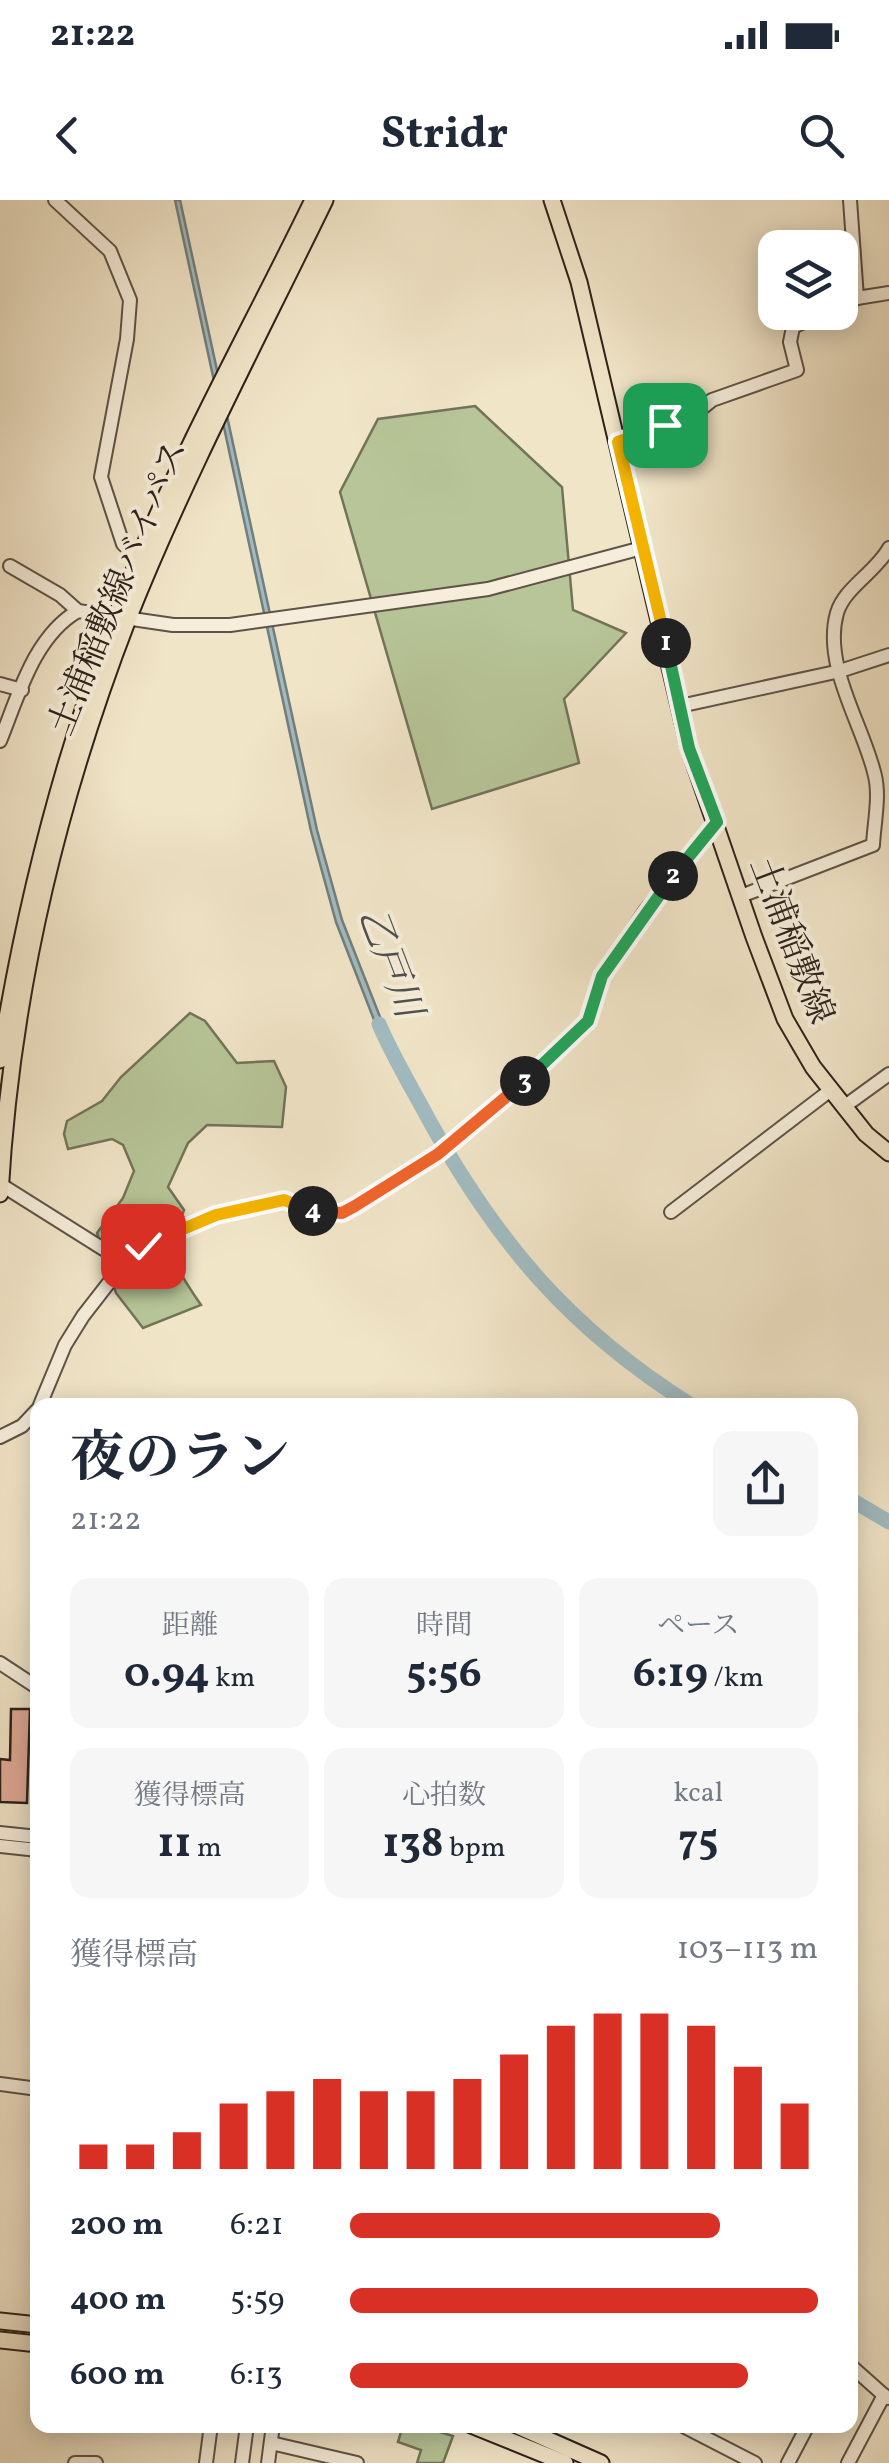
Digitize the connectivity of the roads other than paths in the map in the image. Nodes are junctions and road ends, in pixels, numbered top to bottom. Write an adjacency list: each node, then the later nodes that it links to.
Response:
1 (55, 200): 13 (street)
2 (312, 200): 13 (main road, 土浦稲敷線バイパス)
3 (325, 200): 16 (main road, 土浦稲敷線バイパス)
4 (552, 200): 10 (main road, 土浦稲敷線)
5 (850, 200): 6 (street)
6 (852, 230)
7 (889, 293): 8 (street)
8 (858, 298)
9 (792, 330): 10 (street)
10 (618, 442): 11 (main road, 土浦稲敷線)
11 (642, 548): 16 (street); 21 (main road, 土浦稲敷線)
12 (889, 548): 18 (street)
13 (139, 558): 16 (main road, 土浦稲敷線バイパス)
14 (10, 566): 15 (street)
15 (78, 611): 16 (street); 20 (street)
16 (122, 618): 26 (main road, 土浦稲敷線バイパス); 31 (main road, 土浦稲敷線バイパス)
17 (889, 655): 18 (street)
18 (840, 672): 21 (street); 23 (street)
19 (0, 684): 20 (street)
20 (22, 690): 22 (street)
21 (680, 706): 24 (main road, 土浦稲敷線)
22 (0, 741)
23 (883, 780): 25 (street)
24 (717, 822): 25 (main road, 土浦稲敷線); 34 (street)
25 (740, 896): 28 (main road, 土浦稲敷線)
26 (0, 1060)
27 (889, 1074): 29 (street)
28 (832, 1089): 29 (main road, 土浦稲敷線); 33 (street)
29 (844, 1106): 30 (main road, 土浦稲敷線)
30 (889, 1153)
31 (0, 1184): 32 (main road, 土浦稲敷線バイパス); 34 (street)
32 (0, 1194)
33 (671, 1212)
34 (124, 1262): 35 (street)
35 (41, 1398)
36 (30, 1416): 37 (street)
37 (0, 1437)
38 (0, 1662): 39 (street)
39 (30, 1683)
40 (0, 1833): 41 (street)
41 (30, 1836)
42 (0, 1846): 43 (street)
43 (30, 1849)
44 (0, 2084): 45 (street)
45 (30, 2088)
46 (0, 2321): 47 (main road)
47 (30, 2324)
48 (0, 2340): 49 (main road)
49 (30, 2343)
50 (858, 2372): 51 (street)
51 (886, 2398): 70 (street)
52 (211, 2433): 62 (street)
53 (245, 2433): 63 (street)
54 (272, 2433): 59 (street)
55 (501, 2433): 58 (main road)
56 (697, 2433): 68 (street)
57 (801, 2433): 69 (street)
58 (534, 2442): 66 (main road); 67 (main road)
59 (271, 2444): 64 (street); 65 (street)
60 (75, 2463): 61 (street)
61 (96, 2463)
62 (206, 2463)
63 (242, 2463)
64 (268, 2463)
65 (357, 2463)
66 (565, 2463)
67 (601, 2463)
68 (755, 2463)
69 (788, 2463)
70 (848, 2463)

